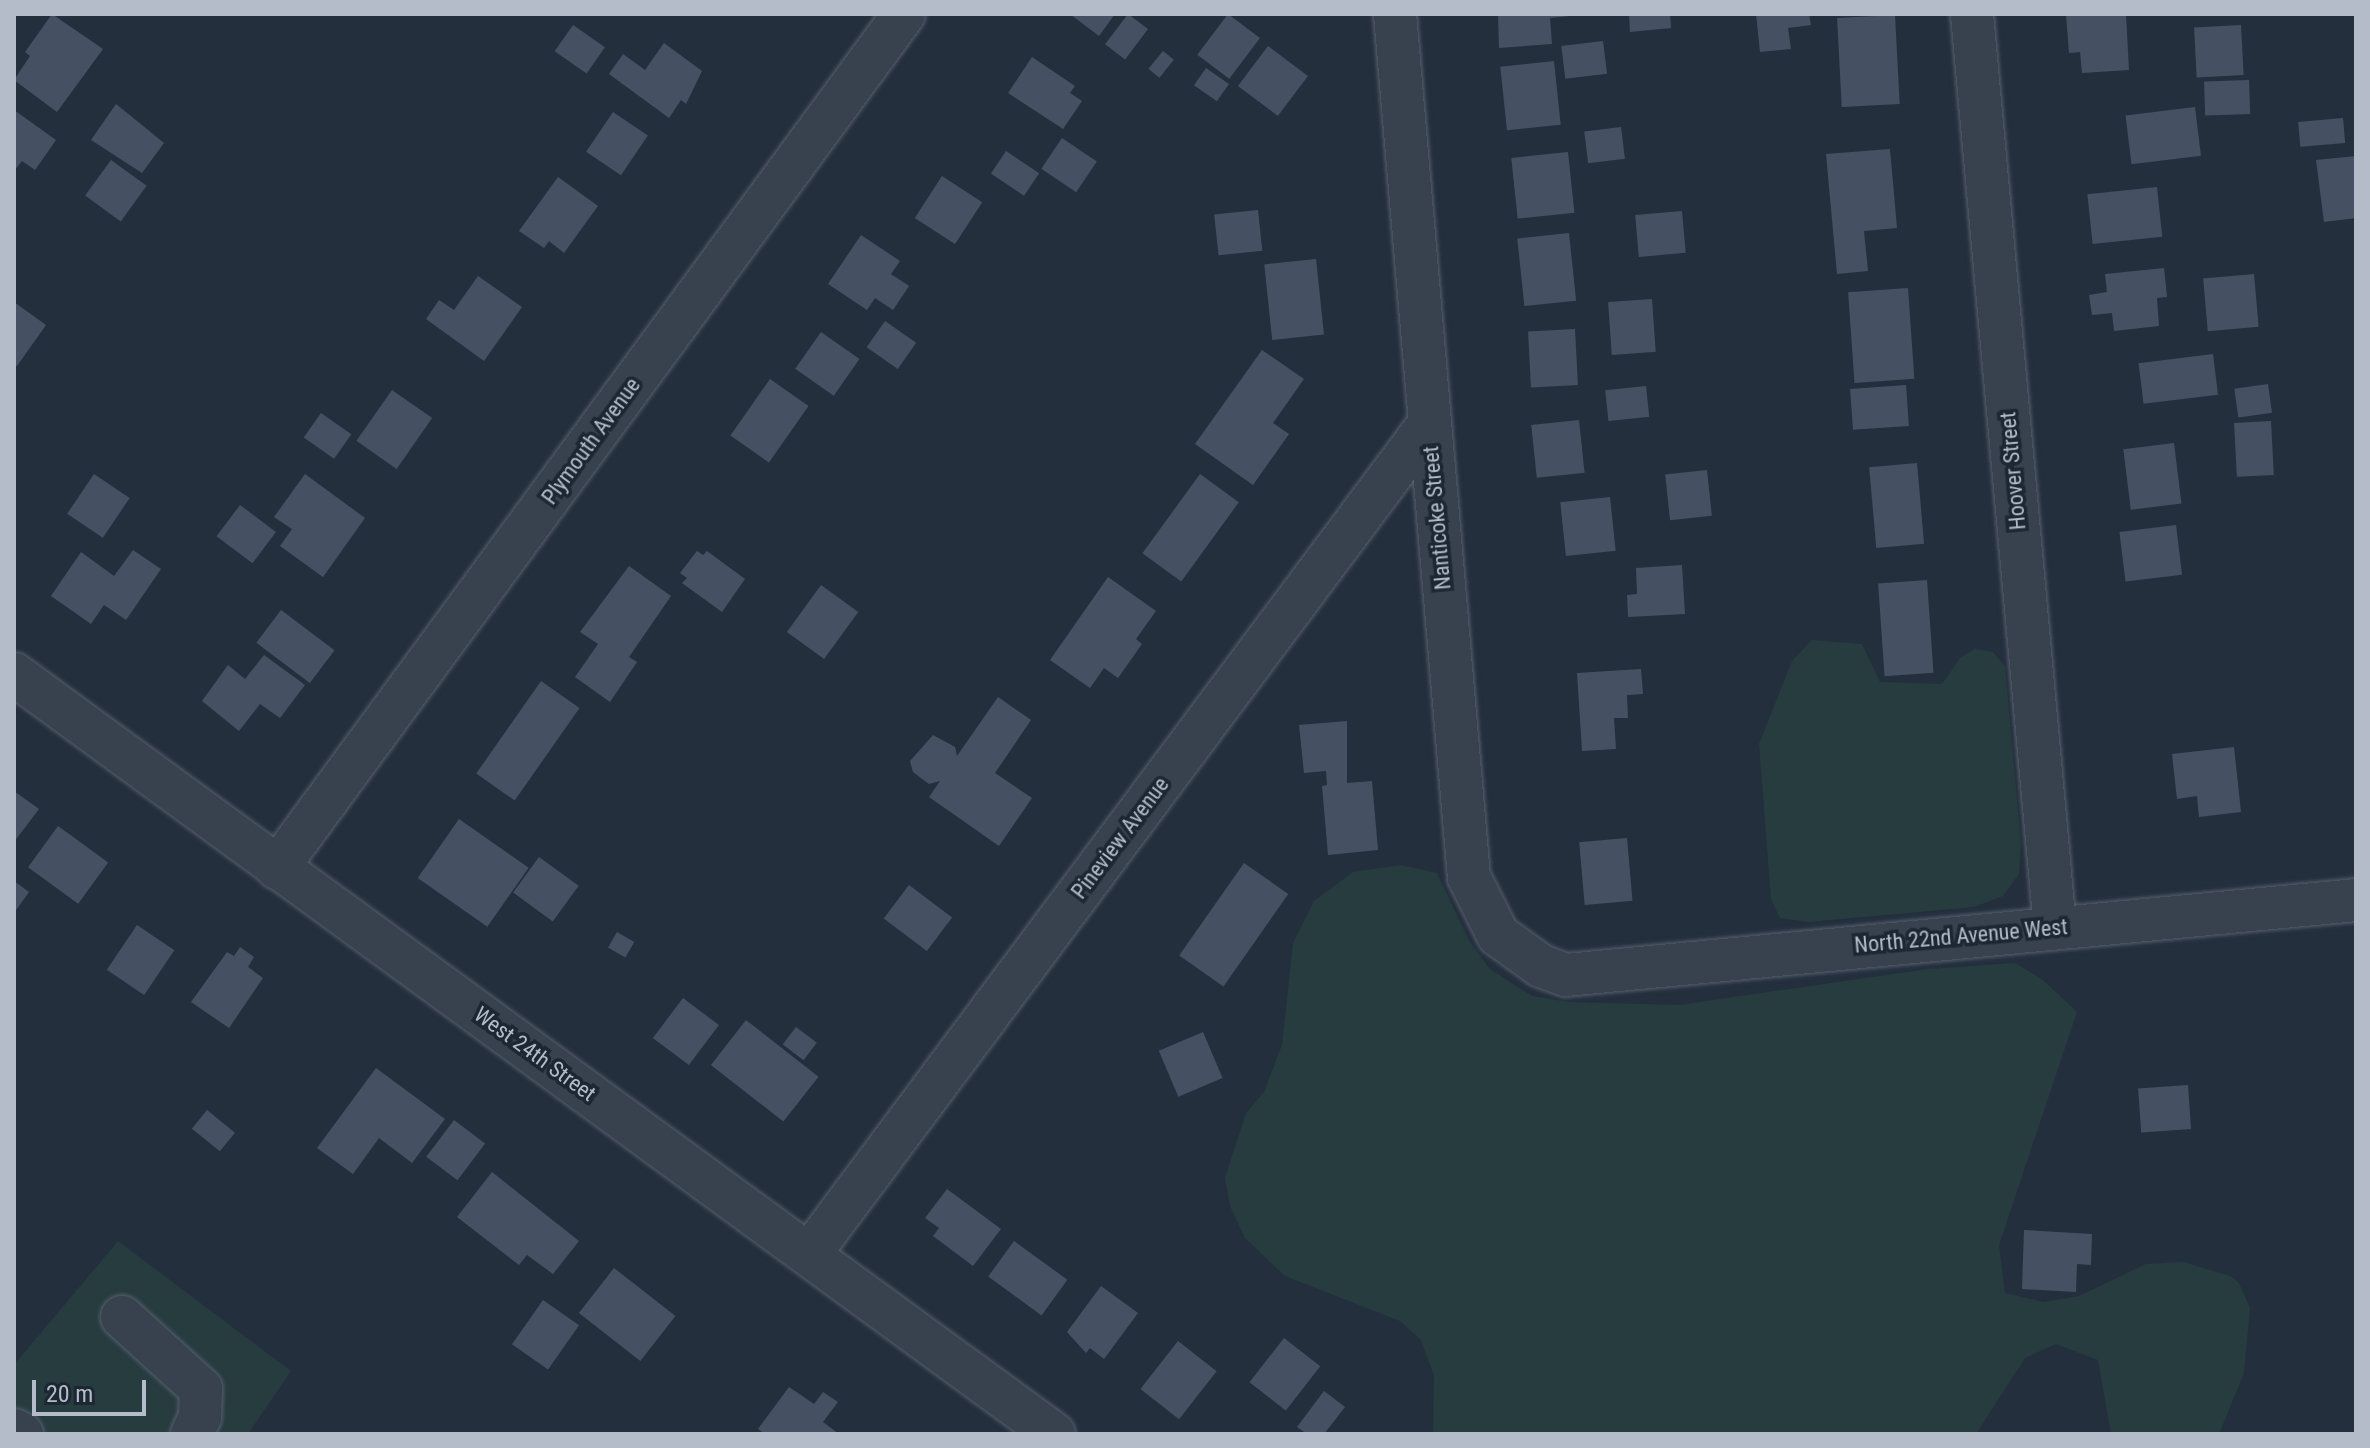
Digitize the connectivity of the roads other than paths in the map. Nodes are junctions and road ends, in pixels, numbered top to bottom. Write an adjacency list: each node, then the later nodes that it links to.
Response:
1 (904, 14): 6 (street, Plymouth Avenue)
2 (1395, 14): 4 (street, Nanticoke Street)
3 (1972, 14): 8 (street, Hoover Street)
4 (1429, 424): 9 (street, Nanticoke Street); 10 (street, Pineview Avenue)
5 (14, 674): 6 (street, West 24th Street)
6 (277, 868): 10 (street, West 24th Street)
7 (2356, 900): 8 (street, North 22nd Avenue West)
8 (2055, 927): 9 (street, North 22nd Avenue West)
9 (1566, 975)
10 (811, 1252): 15 (street, West 24th Street)
11 (122, 1317): 14 (street)
12 (14, 1430): 13 (street)
13 (22, 1434)
14 (192, 1434)
15 (1054, 1434)

